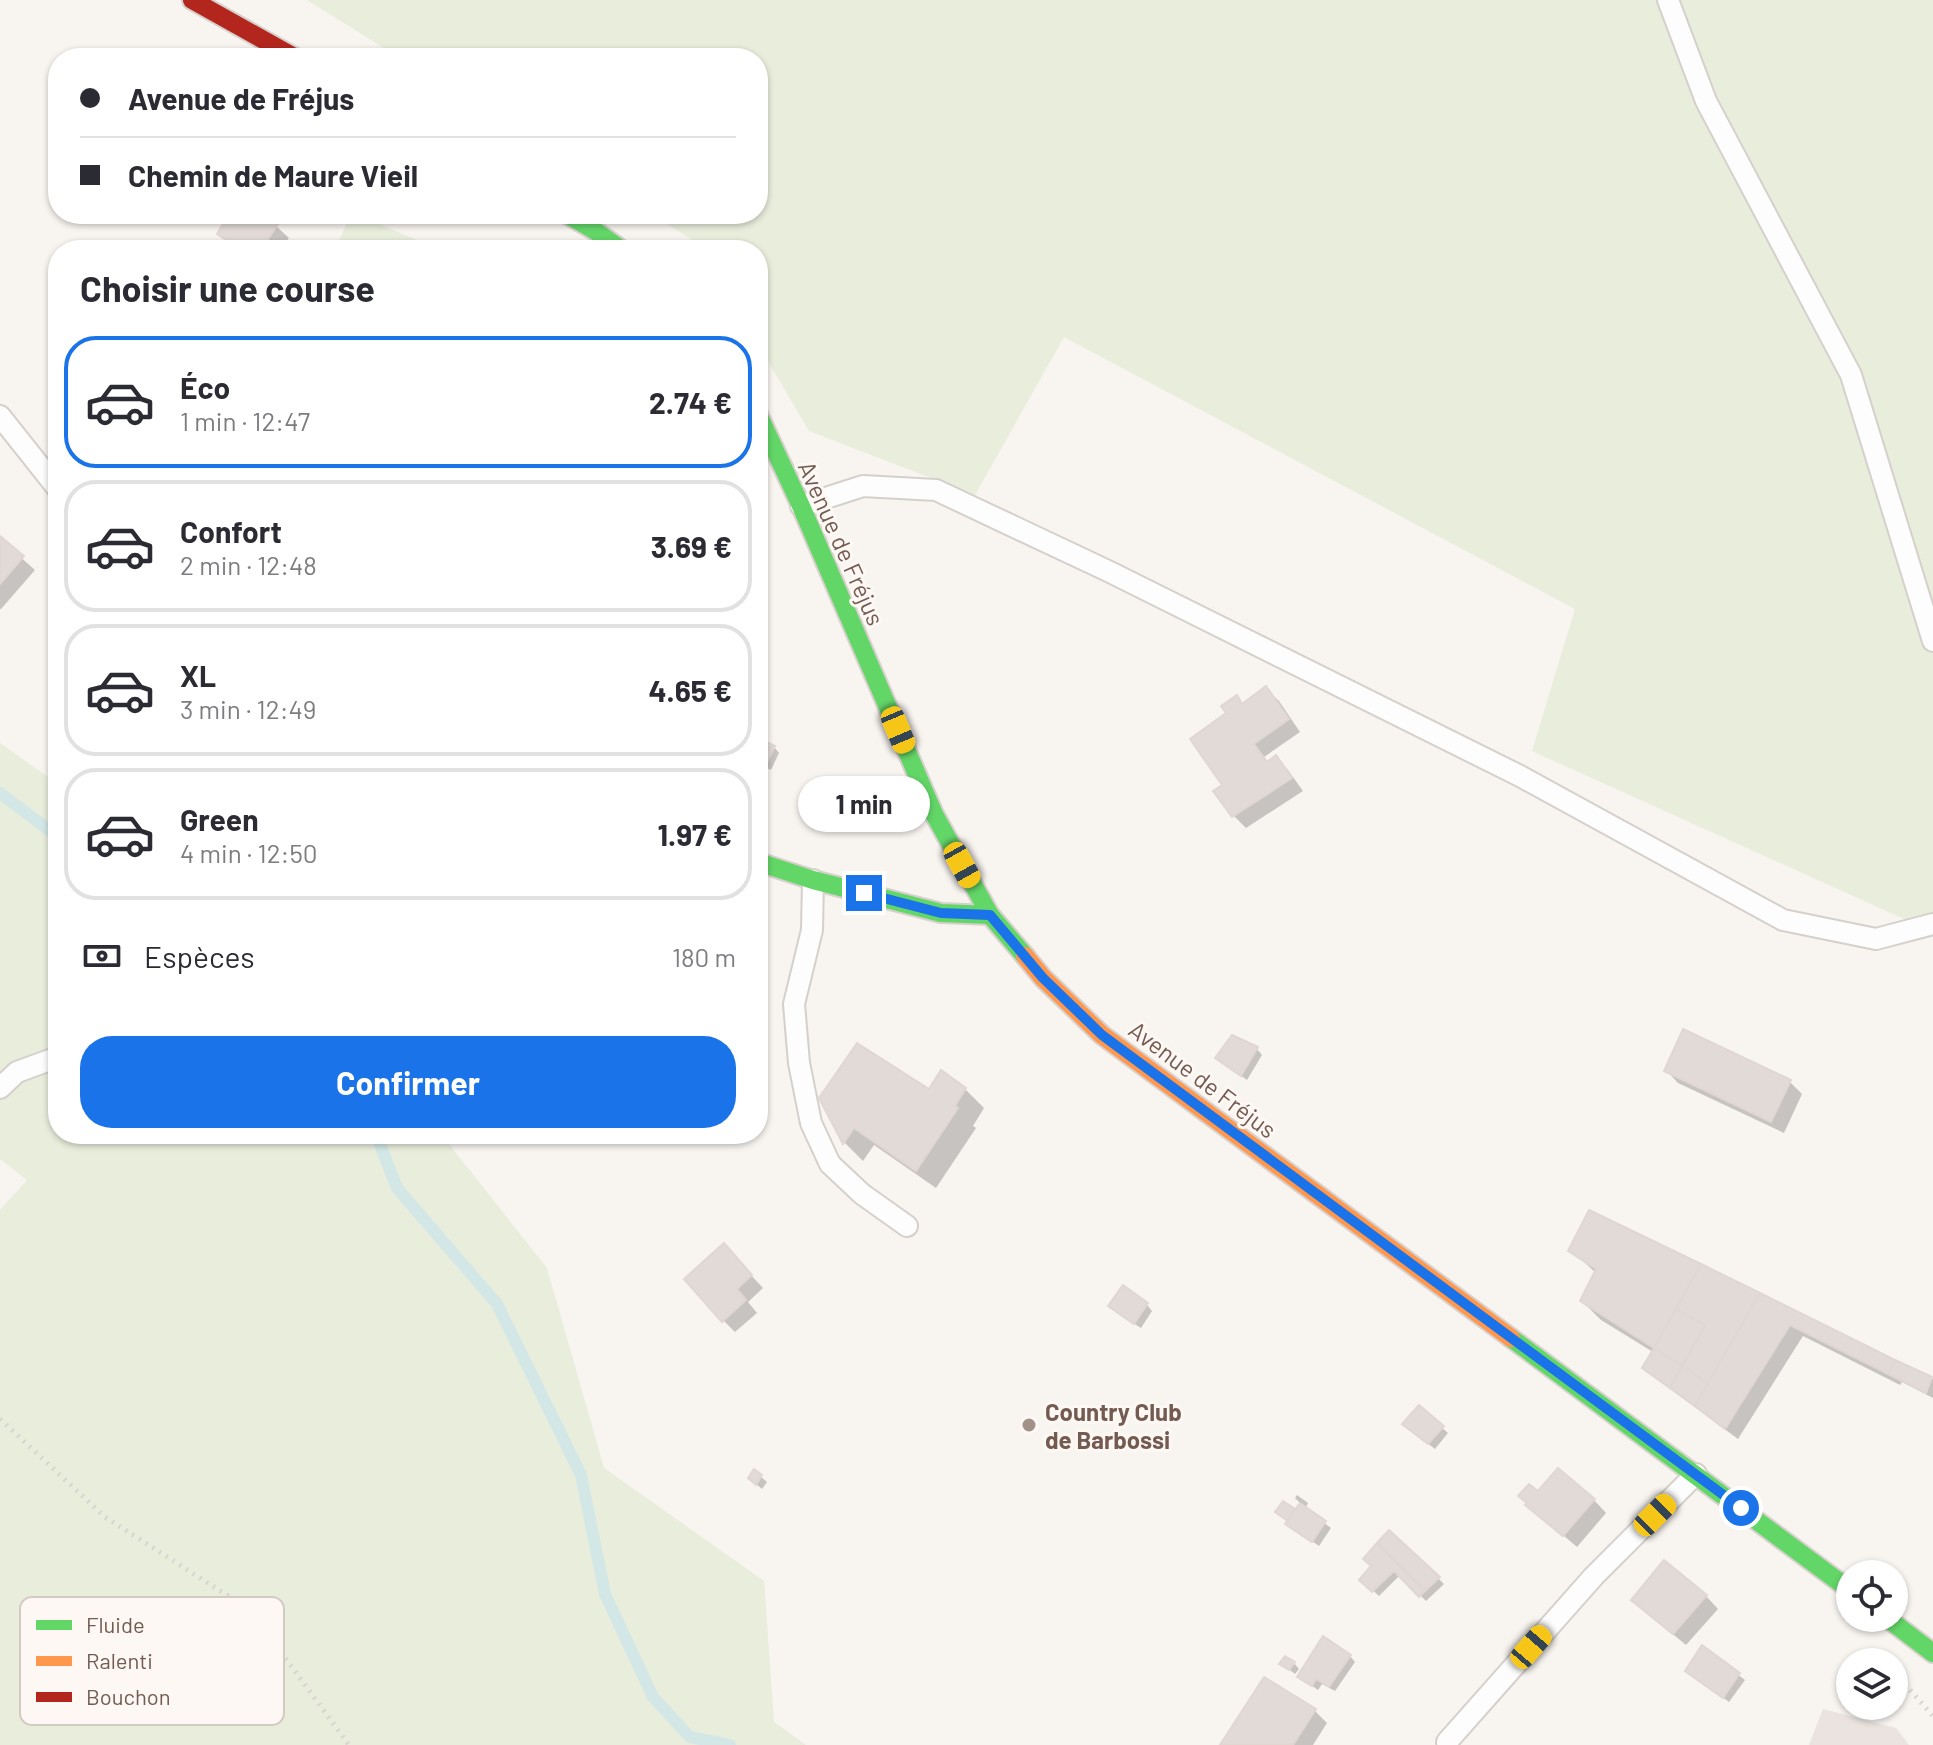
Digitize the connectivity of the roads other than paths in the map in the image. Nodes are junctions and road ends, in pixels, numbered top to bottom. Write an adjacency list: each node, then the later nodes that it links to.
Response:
1 (192, 0): 3 (main road)
2 (1668, 0): 10 (lane)
3 (278, 48)
4 (584, 224): 5 (main road)
5 (608, 240)
6 (0, 416): 8 (lane)
7 (768, 435): 9 (main road, Avenue de Fréjus)
8 (48, 476)
9 (801, 506): 13 (main road, Avenue de Fréjus); 14 (lane)
10 (1933, 641)
11 (768, 865): 12 (main road)
12 (813, 880): 13 (main road); 17 (lane)
13 (990, 915): 18 (main road, Avenue de Fréjus)
14 (1933, 924)
15 (48, 1061): 16 (lane)
16 (0, 1088)
17 (907, 1226)
18 (1696, 1474): 19 (main road, Avenue de Fréjus); 22 (lane)
19 (1836, 1579)
20 (1905, 1632): 21 (main road)
21 (1933, 1653)
22 (1447, 1742)

